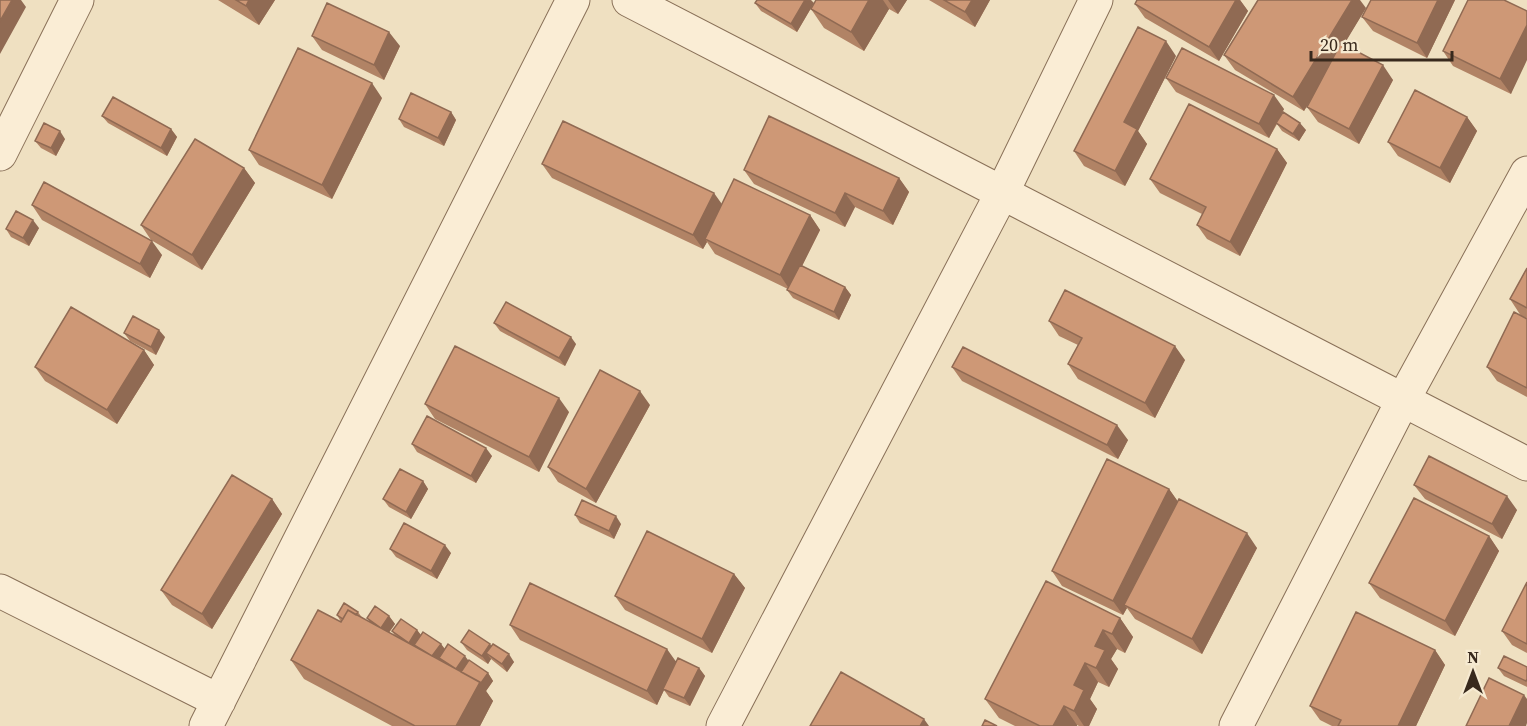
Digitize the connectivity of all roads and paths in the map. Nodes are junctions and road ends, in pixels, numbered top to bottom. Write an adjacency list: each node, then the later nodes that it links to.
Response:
1 (77, 0): 5 (street)
2 (573, 0): 11 (street)
3 (628, 0): 7 (street)
4 (1096, 0): 7 (street)
5 (0, 154)
6 (1527, 173): 8 (street)
7 (1002, 193): 8 (street); 12 (street)
8 (1403, 400): 9 (street); 13 (street)
9 (1527, 464)
10 (0, 591): 11 (street)
11 (212, 713)
12 (723, 726)
13 (1236, 726)

